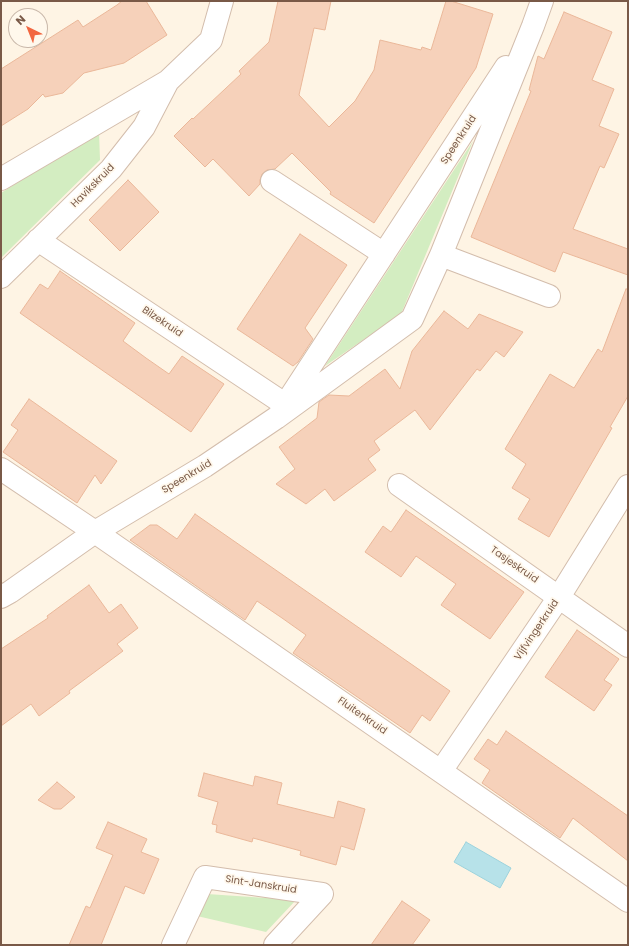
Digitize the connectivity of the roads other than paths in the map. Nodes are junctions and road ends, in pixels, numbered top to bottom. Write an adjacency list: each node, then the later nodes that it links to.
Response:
1 (222, 1): 4 (street, Havikskruid)
2 (542, 1): 3 (street, Speenkruid)
3 (533, 26): 8 (street, Speenkruid); 9 (street, Speenkruid)
4 (168, 81): 5 (street, Havikskruid); 7 (street, Havikskruid)
5 (1, 179)
6 (272, 181): 8 (street)
7 (38, 240): 10 (street, Havikskruid); 12 (street, Bilzekruid)
8 (384, 254): 12 (street, Speenkruid)
9 (440, 255): 11 (street); 12 (street, Speenkruid)
10 (1, 277)
11 (549, 296)
12 (281, 411): 16 (street, Speenkruid)
13 (1, 469): 16 (street)
14 (399, 485): 18 (street, Tasjeskruid)
15 (628, 486): 18 (street, Vijfvingerkruid)
16 (95, 532): 17 (street, Speenkruid); 20 (street, Fluitenkruid)
17 (1, 597)
18 (559, 597): 19 (street, Tasjeskruid); 20 (street, Vijfvingerkruid)
19 (628, 646)
20 (441, 771): 21 (street, Fluitenkruid)
21 (628, 901)
22 (173, 945): 23 (street, Sint-Janskruid)
23 (275, 945)

